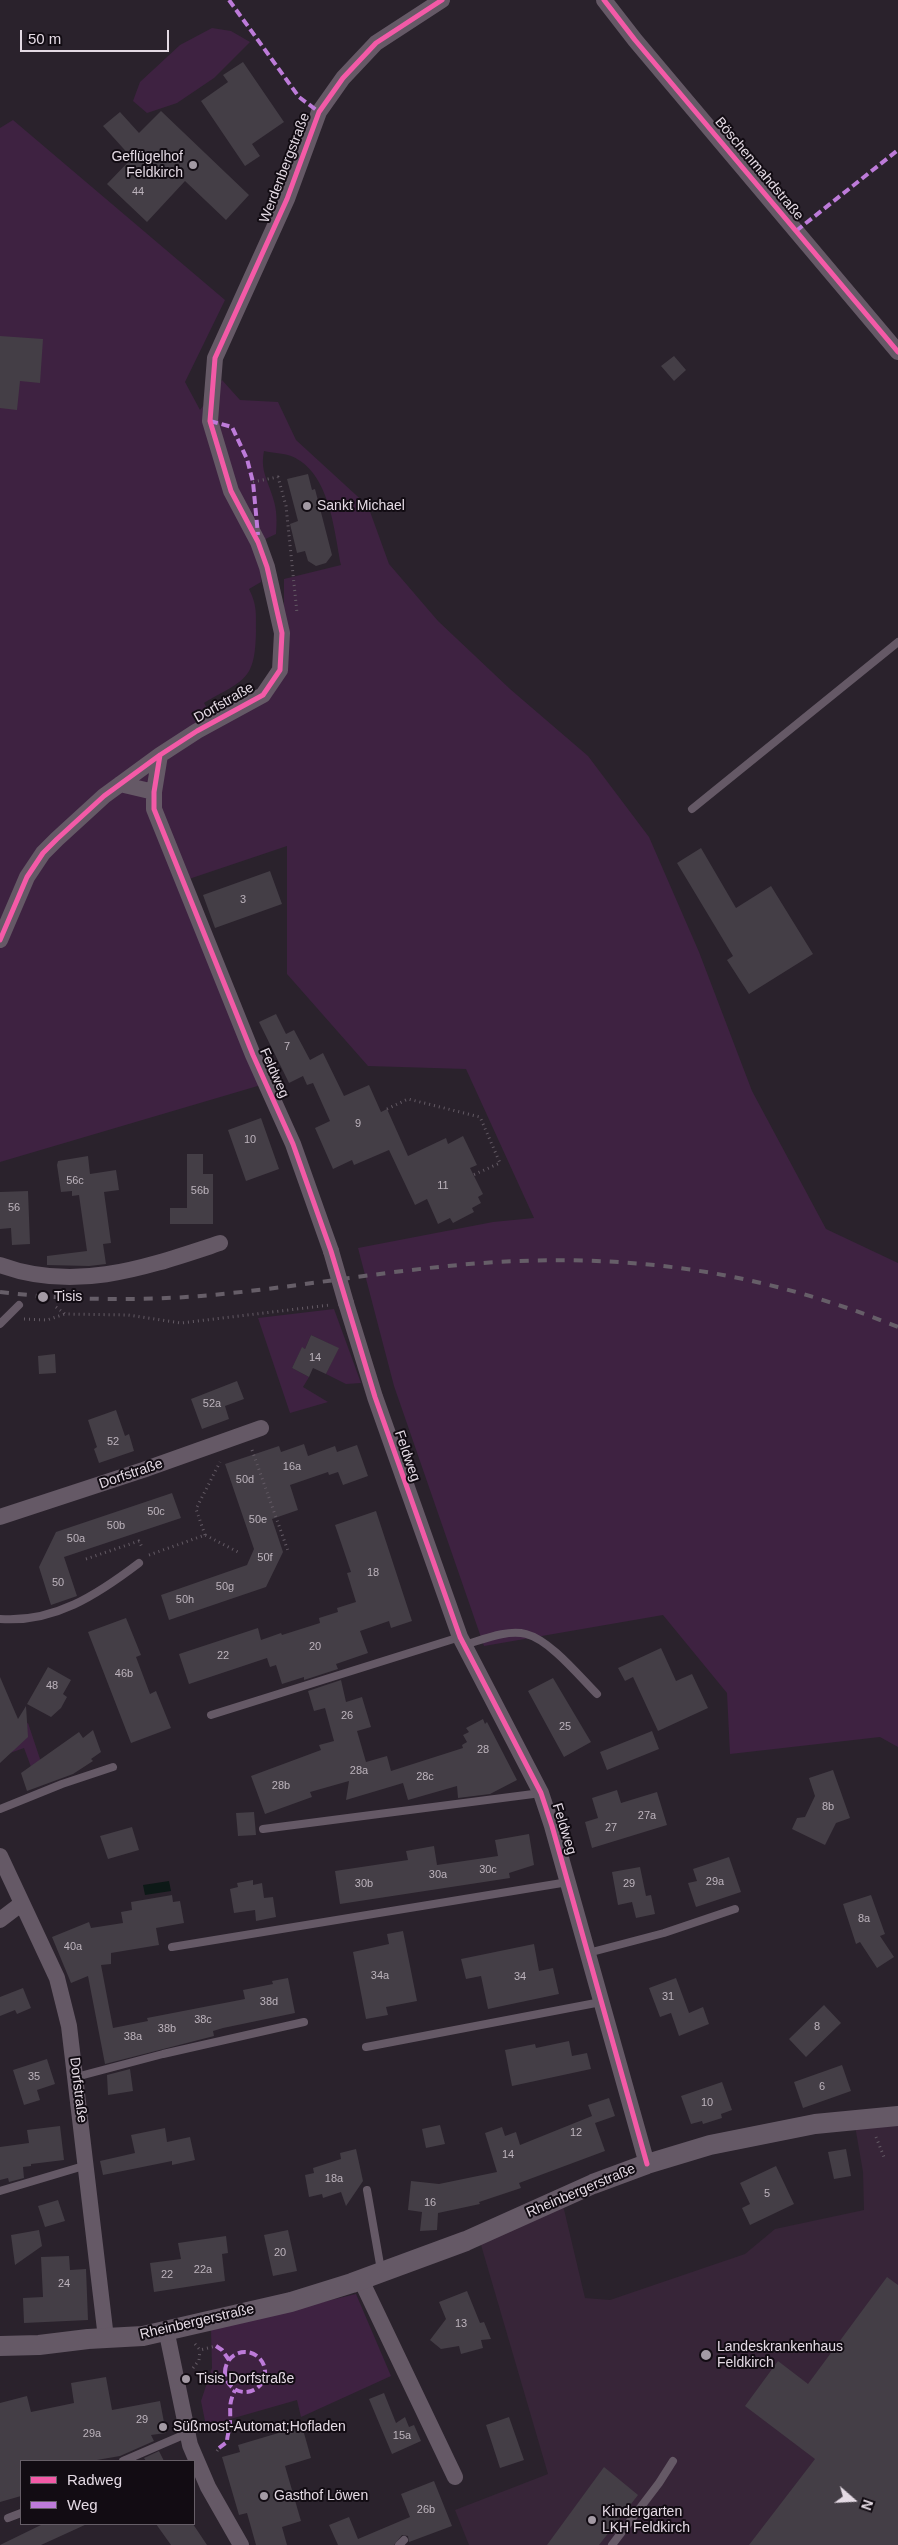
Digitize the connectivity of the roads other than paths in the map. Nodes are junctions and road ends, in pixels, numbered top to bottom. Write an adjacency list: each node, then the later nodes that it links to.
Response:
1 (442, 0): 4 (street, Werdenbergstraße)
2 (604, 0): 3 (street, Böschenmahdstraße)
3 (898, 352)
4 (211, 388): 6 (street, Dorfstraße)
5 (898, 642): 9 (lane)
6 (160, 755): 7 (street, Dorfstraße); 8 (street, Feldweg)
7 (120, 784): 8 (street); 10 (street, Dorfstraße)
8 (154, 792): 19 (street, Feldweg, bridge)
9 (692, 809)
10 (0, 940)
11 (220, 1243): 12 (street)
12 (0, 1265)
13 (18, 1305): 14 (lane)
14 (3, 1321)
15 (261, 1428): 16 (street, Dorfstraße)
16 (0, 1517)
17 (138, 1563): 18 (lane)
18 (0, 1619)
19 (462, 1641): 20 (lane); 21 (lane); 23 (street, Feldweg)
20 (597, 1694)
21 (211, 1715)
22 (113, 1766): 24 (lane)
23 (541, 1793): 25 (lane); 27 (street, Feldweg)
24 (0, 1809)
25 (264, 1829)
26 (0, 1856): 28 (street, Dorfstraße)
27 (568, 1882): 31 (lane); 32 (street, Feldweg)
28 (21, 1904): 30 (street); 36 (street, Dorfstraße)
29 (735, 1909): 32 (lane)
30 (0, 1920)
31 (172, 1947)
32 (588, 1953): 33 (street, Feldweg)
33 (601, 2002): 35 (lane); 38 (street, Feldweg)
34 (304, 2022): 36 (lane)
35 (366, 2046)
36 (76, 2077): 39 (street, Dorfstraße)
37 (898, 2116): 38 (street, Rheinbergerstraße)
38 (646, 2164): 42 (street, Rheinbergerstraße)
39 (87, 2165): 40 (lane); 45 (street, Dorfstraße)
40 (0, 2190)
41 (367, 2190): 42 (lane)
42 (381, 2272): 43 (street, Rheinbergerstraße)
43 (361, 2280): 44 (street, Rheinbergerstraße); 50 (street)
44 (166, 2329): 45 (street, Rheinbergerstraße); 47 (street)
45 (106, 2338): 46 (street, Rheinbergerstraße)
46 (0, 2346)
47 (188, 2433): 48 (lane); 53 (street)
48 (126, 2460)
49 (673, 2461): 54 (lane)
50 (455, 2478)
51 (20, 2513): 52 (lane)
52 (8, 2518)
53 (241, 2545)
54 (612, 2545)

